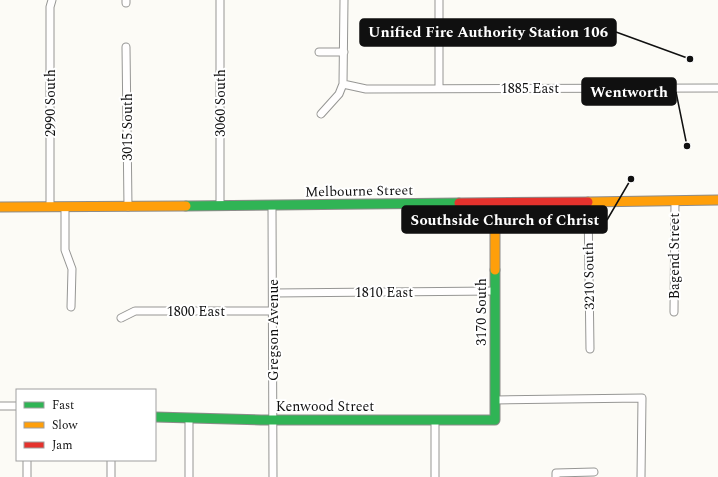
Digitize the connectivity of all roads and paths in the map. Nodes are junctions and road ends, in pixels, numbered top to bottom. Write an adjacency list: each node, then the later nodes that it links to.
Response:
1 (52, 0): 19 (street, 2990 South)
2 (220, 0): 16 (street, 3060 South)
3 (344, 0): 7 (street)
4 (439, 0): 9 (street)
5 (126, 47): 21 (street, 3015 South)
6 (319, 52): 7 (street)
7 (344, 52): 8 (street)
8 (343, 84): 9 (street, 1885 East); 11 (street)
9 (439, 88): 10 (street, 1885 East)
10 (718, 88)
11 (321, 114)
12 (718, 200): 13 (street, Melbourne Street)
13 (675, 201): 14 (street, Melbourne Street); 26 (street, Bagend Street)
14 (588, 202): 15 (street, Melbourne Street); 28 (street, 3210 South)
15 (495, 204): 17 (street, Melbourne Street); 22 (street, 3170 South)
16 (220, 206): 17 (street, Melbourne Street); 21 (street, Melbourne Street)
17 (272, 206): 23 (street, Gregson Avenue)
18 (0, 207): 19 (street, Melbourne Street)
19 (50, 207): 20 (street, Melbourne Street)
20 (65, 207): 21 (street, Melbourne Street); 24 (street)
21 (128, 207)
22 (495, 291): 23 (street, 1810 East); 29 (street, 3170 South)
23 (272, 292): 25 (street, Gregson Avenue)
24 (71, 307)
25 (272, 311): 27 (street, 1800 East); 34 (street, Gregson Avenue)
26 (674, 312)
27 (120, 318)
28 (590, 349)
29 (495, 400): 35 (street, 3170 South); 47 (street)
30 (0, 406): 31 (street)
31 (16, 406)
32 (156, 417): 33 (street, Kenwood Street)
33 (189, 418): 34 (street, Kenwood Street); 43 (street)
34 (273, 420): 36 (street, Kenwood Street); 44 (street, Gregson Avenue)
35 (495, 420): 36 (street, Kenwood Street)
36 (434, 421): 45 (street)
37 (27, 461): 41 (street)
38 (111, 461): 42 (street)
39 (594, 472): 40 (street)
40 (571, 475): 46 (street)
41 (27, 477)
42 (111, 477)
43 (189, 477)
44 (273, 477)
45 (435, 477)
46 (556, 477)
47 (641, 477)

